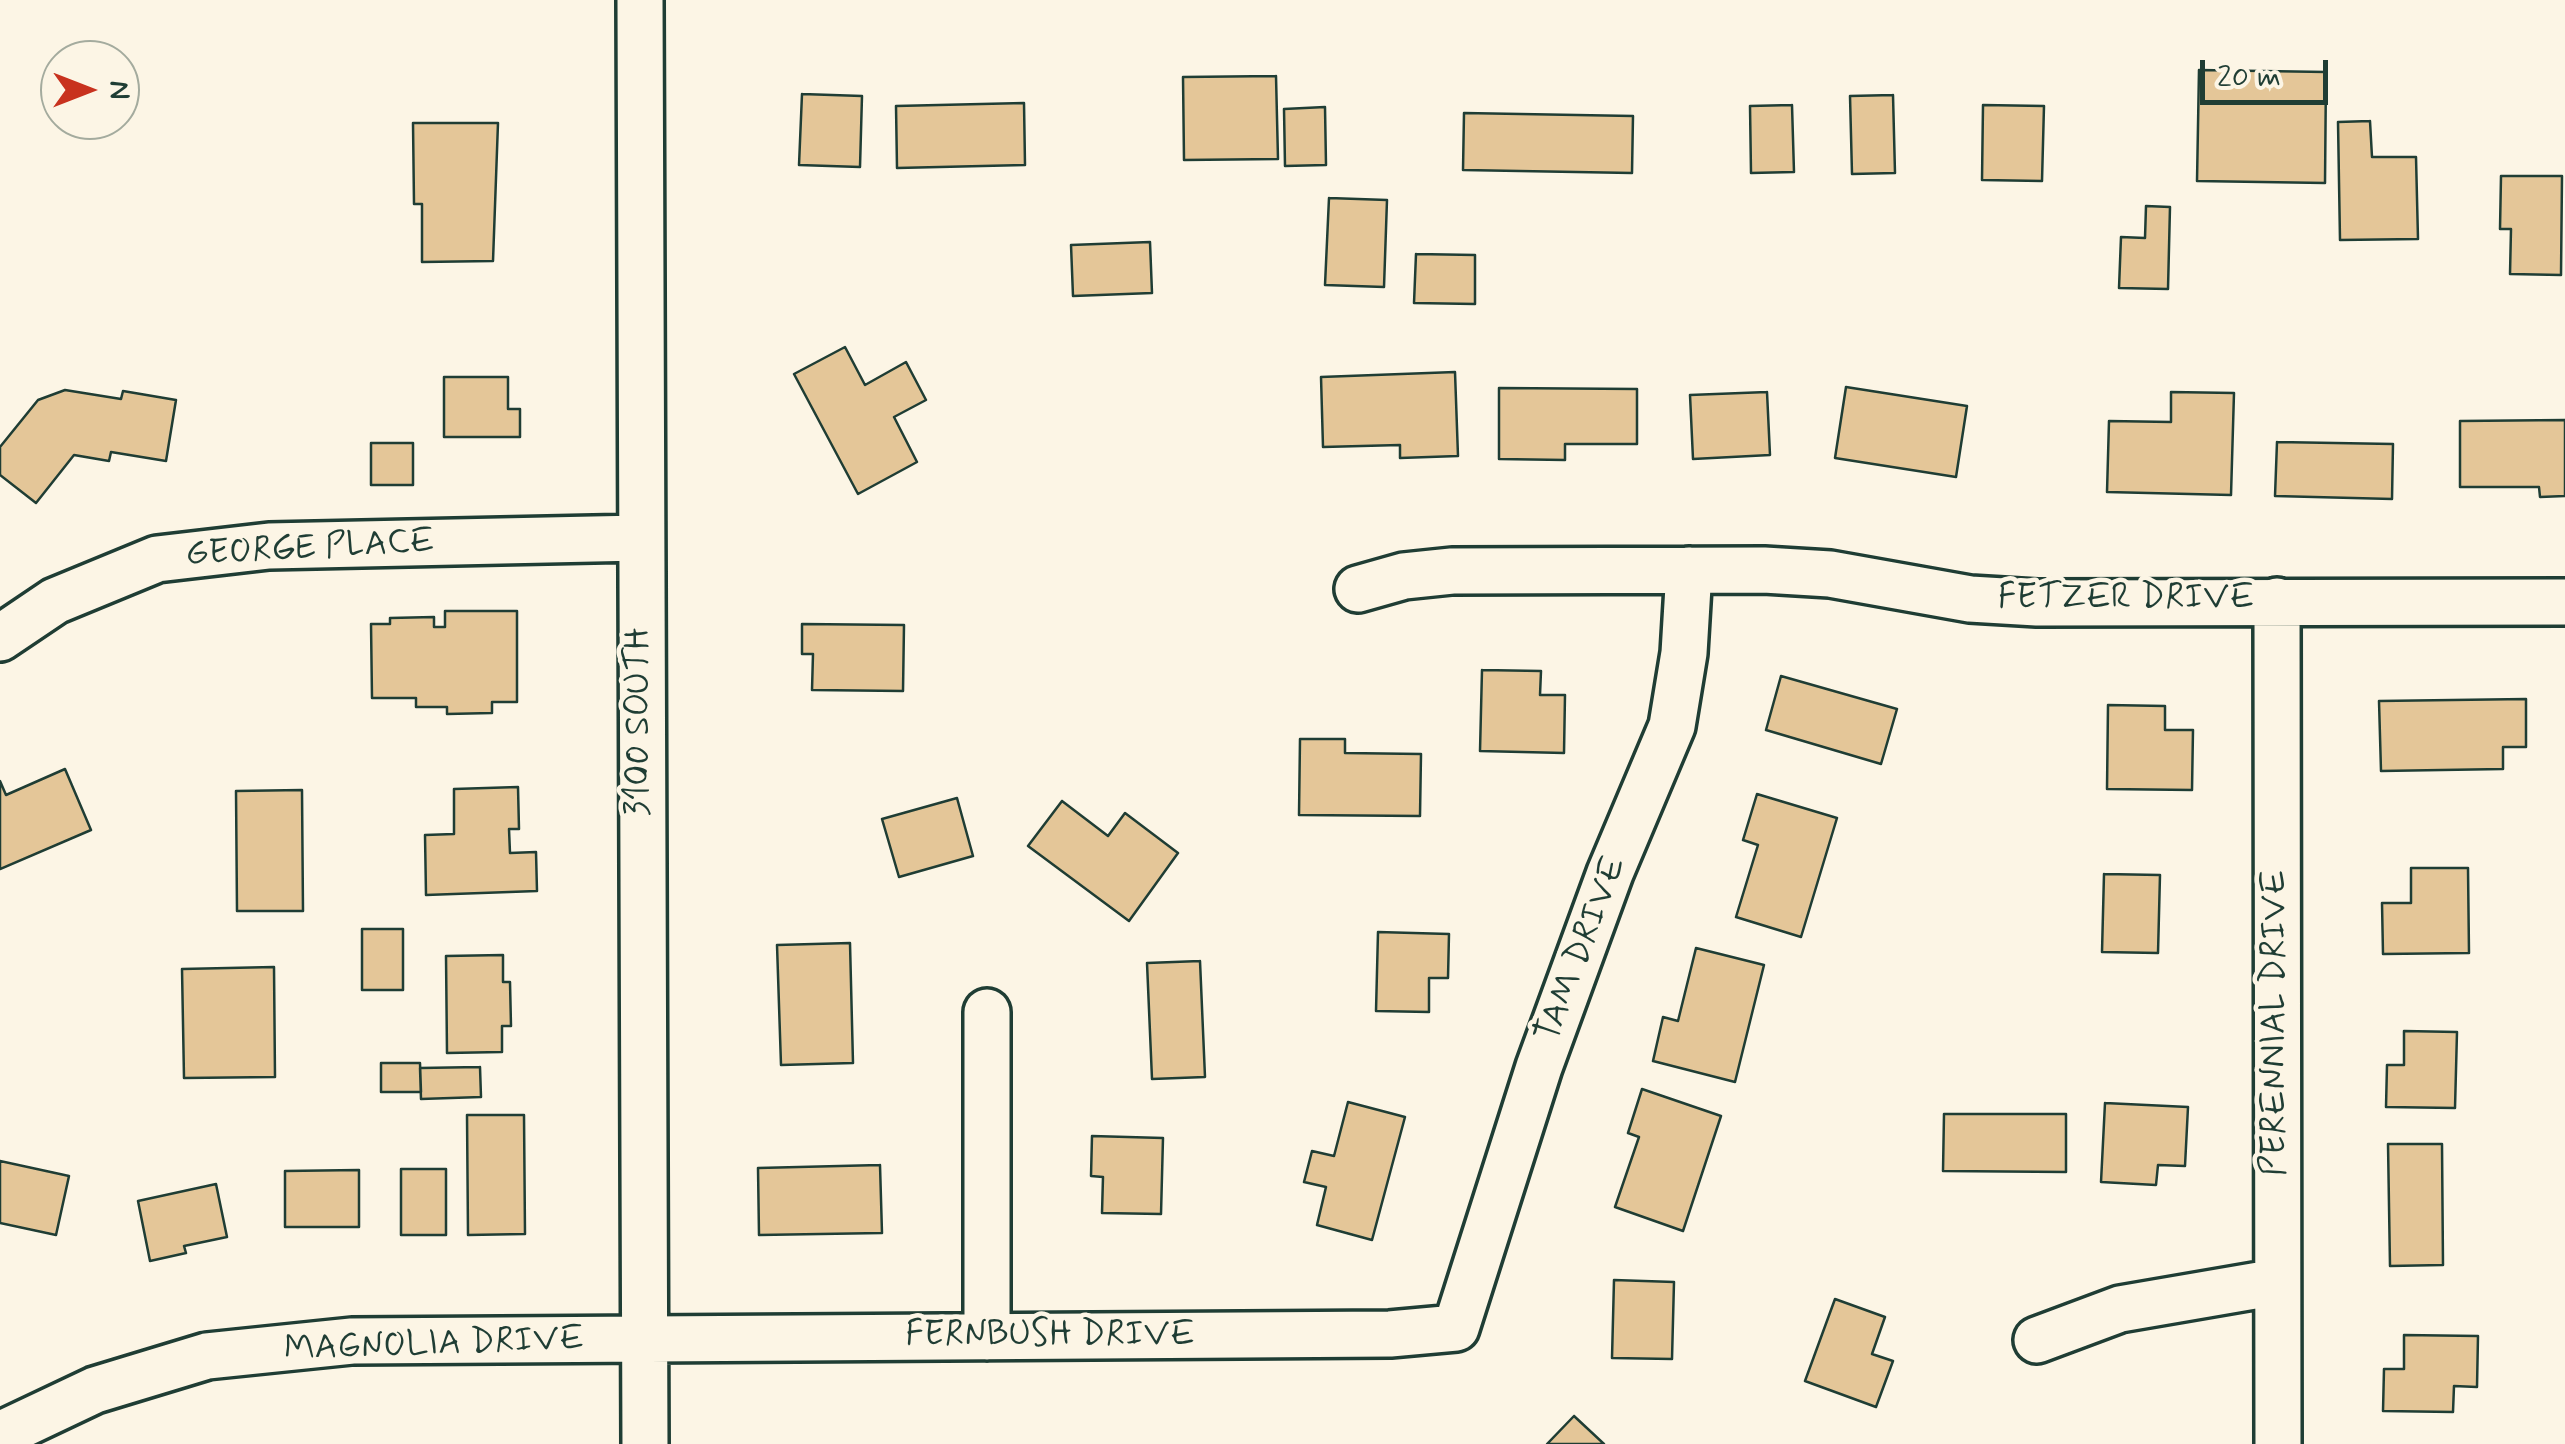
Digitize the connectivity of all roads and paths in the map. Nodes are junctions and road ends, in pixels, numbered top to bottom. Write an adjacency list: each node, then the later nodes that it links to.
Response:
1 (640, 0): 2 (street, 3100 SOUTH)
2 (640, 538): 7 (street, GEORGE PLACE); 13 (street, 3100 SOUTH)
3 (1689, 570): 4 (street, FETZER DRIVE); 5 (street, FETZER DRIVE); 10 (street, TAM DRIVE)
4 (1358, 589)
5 (2278, 601): 6 (street, FETZER DRIVE); 9 (street, PERENNIAL DRIVE)
6 (2565, 602)
7 (0, 638)
8 (987, 1012): 11 (street)
9 (2278, 1282): 12 (street); 16 (street, PERENNIAL DRIVE)
10 (1456, 1328): 11 (street, FERNBUSH DRIVE)
11 (987, 1337): 13 (street, FERNBUSH DRIVE)
12 (2037, 1340)
13 (644, 1341): 14 (street, MAGNOLIA DRIVE); 15 (street, 3100 SOUTH)
14 (0, 1435)
15 (645, 1444)
16 (2278, 1444)

